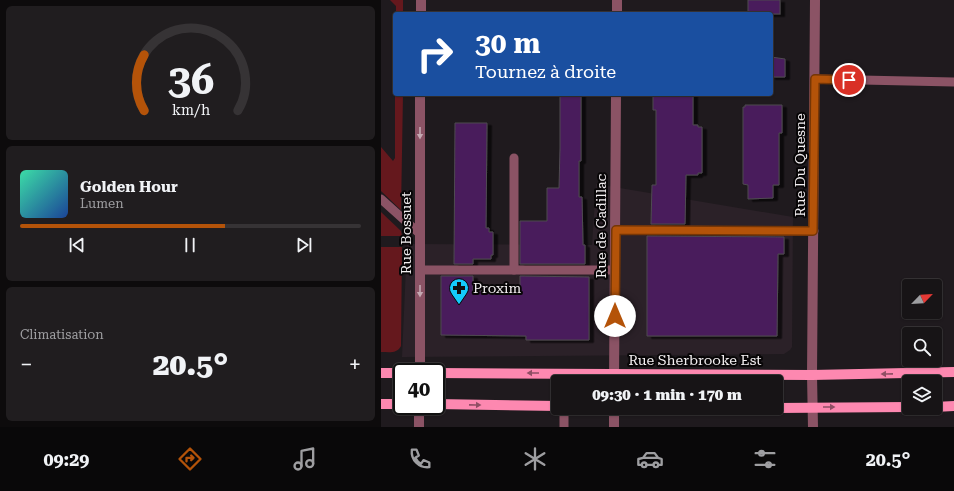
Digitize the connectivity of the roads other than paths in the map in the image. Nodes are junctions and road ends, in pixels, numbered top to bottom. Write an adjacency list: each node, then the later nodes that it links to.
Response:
1 (421, 0): 4 (street)
2 (617, 0): 5 (street)
3 (815, 0): 6 (street, Rue Du Quesne)
4 (421, 12)
5 (617, 12)
6 (815, 79): 7 (lane); 13 (street, Rue Du Quesne)
7 (954, 82)
8 (421, 96): 14 (street, Rue Bossuet, one-way to 14)
9 (616, 96): 12 (street, Rue de Cadillac)
10 (514, 158): 16 (lane)
11 (381, 199): 14 (lane)
12 (616, 230): 13 (lane); 17 (street, Rue de Cadillac)
13 (813, 231): 25 (street, Rue Du Quesne)
14 (420, 234): 15 (street, Rue Bossuet)
15 (420, 270): 16 (lane); 18 (street, Rue Bossuet, one-way to 18)
16 (514, 270): 17 (lane)
17 (615, 270): 23 (street, Rue de Cadillac)
18 (419, 363)
19 (954, 372): 25 (main road, Rue Sherbrooke Est, one-way to 25)
20 (381, 373): 21 (main road)
21 (393, 373)
22 (445, 373): 26 (main road, Rue Sherbrooke Est, one-way to 22)
23 (615, 375)
24 (783, 375): 25 (main road, Rue Sherbrooke Est)
25 (812, 375): 35 (street, Rue Du Quesne)
26 (551, 376)
27 (381, 404): 28 (main road)
28 (393, 404)
29 (445, 404): 30 (main road, one-way to 30)
30 (551, 406)
31 (954, 406): 33 (main road)
32 (902, 407): 35 (main road, one-way to 32)
33 (942, 407)
34 (783, 408): 35 (main road)
35 (813, 408): 42 (street, Rue Du Quesne)
36 (419, 415): 39 (street)
37 (564, 415): 40 (lane)
38 (614, 415): 41 (street)
39 (419, 427)
40 (564, 427)
41 (614, 427)
42 (813, 427)

